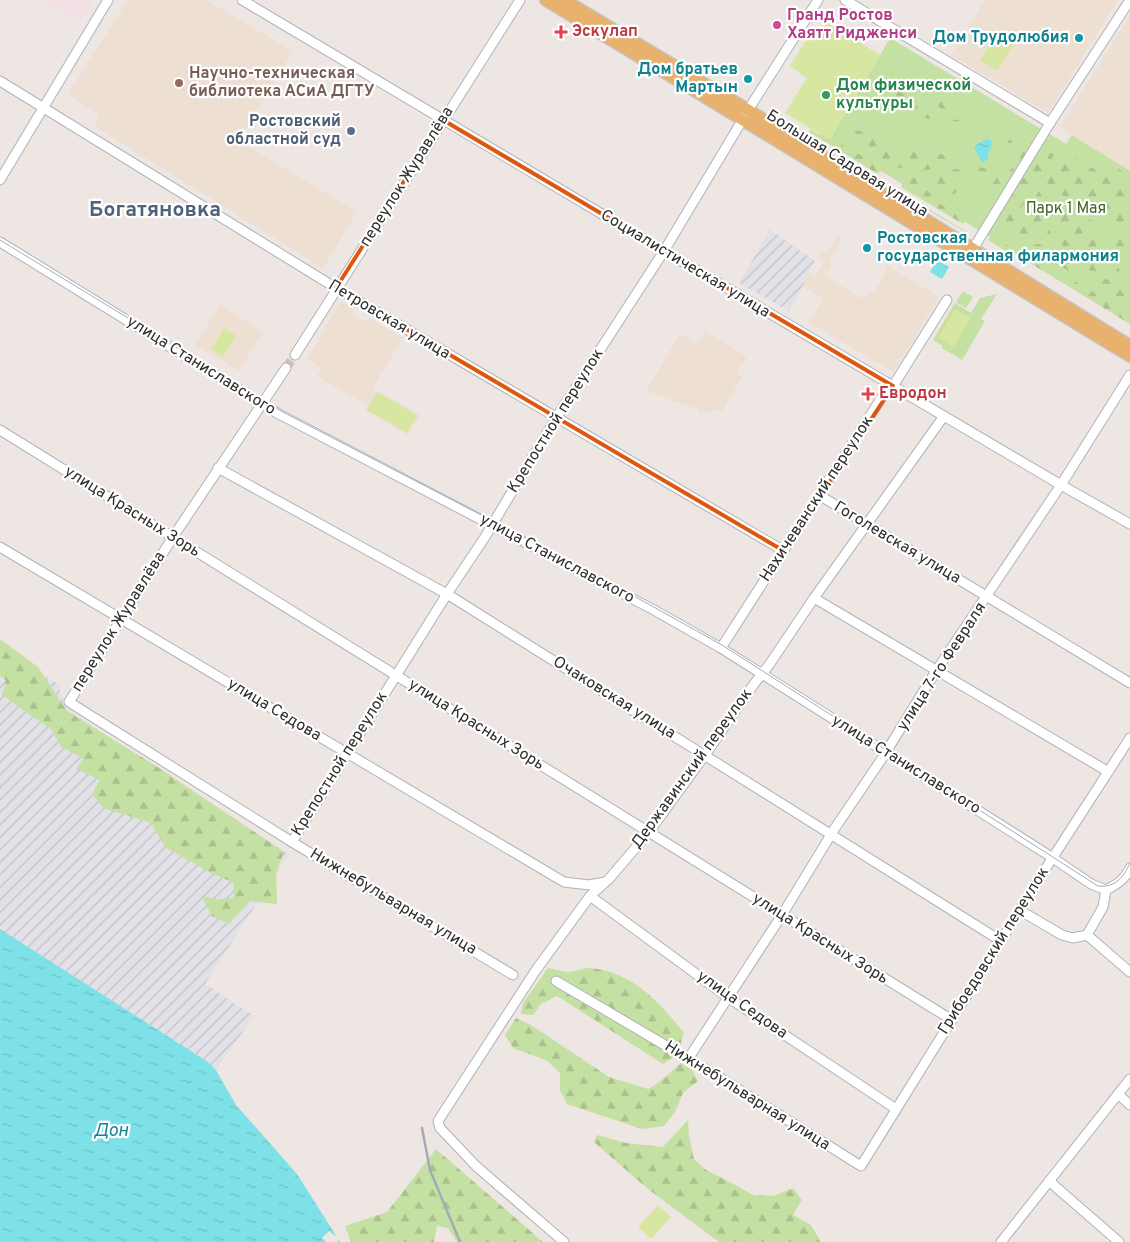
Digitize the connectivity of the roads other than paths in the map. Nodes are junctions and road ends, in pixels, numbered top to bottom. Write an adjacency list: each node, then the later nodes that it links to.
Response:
1 (108, 0): 10 (street)
2 (242, 0): 12 (street, Социалистическая улица)
3 (520, 0): 12 (street, переулок Журавлёва)
4 (546, 0): 11 (main road, Большая Садовая улица)
5 (564, 0): 11 (main road, Большая Садовая улица)
6 (818, 0): 11 (street, Крепостной переулок)
7 (845, 0): 13 (street)
8 (1130, 0): 13 (street)
9 (0, 81): 10 (street, Петровская улица)
10 (43, 107): 14 (street); 18 (street, Петровская улица)
11 (746, 115): 16 (main road, Большая Садовая улица); 17 (street, Крепостной переулок); 22 (main road, Большая Садовая улица)
12 (443, 120): 17 (street, Социалистическая улица); 18 (street, переулок Журавлёва)
13 (1050, 123): 16 (street)
14 (0, 180)
15 (0, 242): 26 (street, улица Станиславского)
16 (974, 250): 20 (main road, Большая Садовая улица)
17 (664, 252): 25 (street, Социалистическая улица); 28 (street, Крепостной переулок)
18 (336, 288): 21 (street, переулок Журавлёва); 28 (street, Петровская улица)
19 (947, 300): 25 (street, Нахичеванский переулок)
20 (1130, 346)
21 (295, 354)
22 (1130, 356)
23 (286, 368): 26 (street, переулок Журавлёва)
24 (1130, 375): 31 (street, улица 7-го Февраля)
25 (893, 386): 27 (street, Социалистическая улица); 32 (street, Нахичеванский переулок)
26 (262, 404): 30 (street, переулок Журавлёва); 35 (street, улица Станиславского)
27 (944, 416): 31 (street, Социалистическая улица); 33 (street, Державинский переулок)
28 (556, 418): 35 (street, Крепостной переулок); 38 (street, Петровская улица)
29 (0, 430): 36 (street, улица Красных Зорь)
30 (218, 468): 36 (street, переулок Журавлёва); 39 (street, Очаковская улица)
31 (1061, 486): 34 (street, Социалистическая улица); 41 (street, улица 7-го Февраля)
32 (819, 495): 33 (street, Гоголевская улица); 38 (street, Нахичеванский переулок)
33 (867, 524): 40 (street, Державинский переулок); 41 (street, Гоголевская улица)
34 (1130, 524)
35 (492, 525): 39 (street, Крепостной переулок); 43 (street, улица Станиславского)
36 (173, 537): 42 (street, переулок Журавлёва); 45 (street, улица Красных Зорь)
37 (0, 547): 42 (street, улица Седова)
38 (784, 551): 43 (street, Нахичеванский переулок)
39 (446, 594): 45 (street, Крепостной переулок); 52 (street, Очаковская улица)
40 (814, 598): 44 (street); 46 (street, Державинский переулок)
41 (987, 598): 44 (street, улица 7-го Февраля); 47 (street, Гоголевская улица)
42 (121, 618): 48 (street, переулок Журавлёва); 51 (street, улица Седова)
43 (721, 648): 46 (street, улица Станиславского)
44 (936, 671): 50 (street, улица 7-го Февраля); 53 (street)
45 (396, 675): 51 (street, Крепостной переулок); 54 (street, улица Красных Зорь)
46 (762, 675): 50 (street, улица Станиславского); 52 (street, Державинский переулок)
47 (1130, 683)
48 (69, 702): 56 (street, Нижнебульварная улица)
49 (1130, 738): 53 (street, Грибоедовский переулок)
50 (886, 752): 55 (street, улица 7-го Февраля); 57 (street, улица Станиславского)
51 (347, 753): 56 (street, Крепостной переулок); 59 (street, улица Седова)
52 (705, 755): 54 (street, Державинский переулок); 55 (street, Очаковская улица)
53 (1108, 771): 57 (street, Грибоедовский переулок)
54 (649, 832): 59 (street, Державинский переулок); 63 (street, улица Красных Зорь)
55 (831, 834): 63 (street, улица 7-го Февраля); 65 (street, Очаковская улица)
56 (292, 842): 67 (street, Нижнебульварная улица)
57 (1053, 858): 60 (street, улица Станиславского); 62 (street, Грибоедовский переулок)
58 (1130, 868): 60 (street)
59 (606, 882): 61 (street, Державинский переулок)
60 (1106, 890): 64 (street)
61 (590, 896): 69 (street, улица Седова); 78 (street, Державинский переулок)
62 (1021, 911): 64 (street); 65 (street, Грибоедовский переулок)
63 (782, 915): 69 (street, улица 7-го Февраля); 70 (street, улица Красных Зорь)
64 (1087, 935): 66 (street)
65 (1001, 941): 70 (street, Грибоедовский переулок)
66 (1130, 972)
67 (513, 974)
68 (556, 981): 71 (street, Нижнебульварная улица)
69 (729, 998): 71 (street, улица 7-го Февраля); 75 (street, улица Седова)
70 (952, 1020): 75 (street, Грибоедовский переулок)
71 (688, 1059): 76 (street, Нижнебульварная улица)
72 (1130, 1079): 73 (street)
73 (1118, 1094): 74 (street); 77 (street)
74 (1130, 1105)
75 (896, 1109): 76 (street, Грибоедовский переулок)
76 (861, 1166)
77 (1049, 1181): 79 (street); 80 (street)
78 (564, 1242)
79 (1001, 1242)
80 (1120, 1242)

